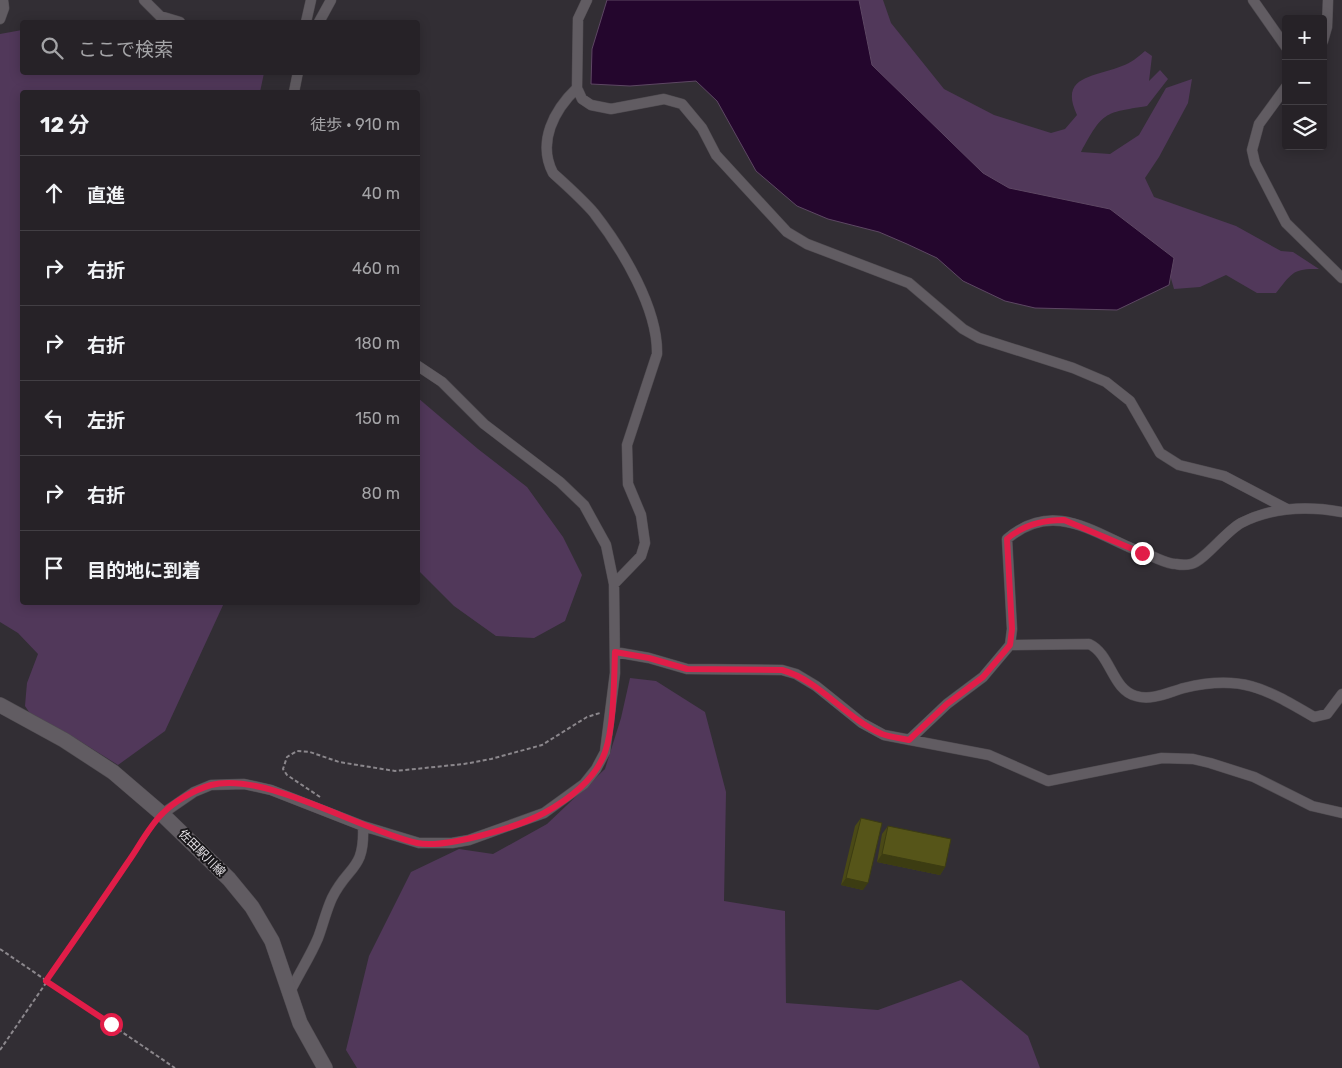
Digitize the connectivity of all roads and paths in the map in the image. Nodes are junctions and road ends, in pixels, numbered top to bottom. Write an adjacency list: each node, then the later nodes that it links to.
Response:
1 (3, 0): 8 (street)
2 (144, 0): 9 (street)
3 (310, 0): 10 (street)
4 (331, 0): 11 (street)
5 (587, 0): 15 (street)
6 (1253, 0): 13 (street)
7 (1328, 0): 12 (street)
8 (0, 19)
9 (173, 20)
10 (306, 20)
11 (320, 20)
12 (1327, 28)
13 (1282, 41)
14 (297, 75): 16 (street)
15 (577, 88): 20 (street); 22 (street)
16 (294, 90)
17 (1282, 92): 18 (street)
18 (1342, 278)
19 (420, 367): 22 (street)
20 (1287, 509): 21 (street); 23 (street)
21 (1342, 512)
22 (614, 584): 24 (street)
23 (1010, 645): 25 (street); 28 (street)
24 (615, 652): 27 (street); 28 (street)
25 (1342, 694)
26 (0, 705): 31 (main road, 佐田駅川線)
27 (612, 710): 29 (path); 32 (street)
28 (909, 740): 30 (street)
29 (325, 800)
30 (1342, 813)
31 (162, 814): 32 (street); 34 (path); 35 (main road, 佐田駅川線)
32 (363, 826): 35 (street)
33 (0, 949): 34 (path)
34 (46, 981): 36 (path); 37 (path)
35 (289, 994): 38 (main road, 佐田駅川線)
36 (0, 1050)
37 (175, 1068)
38 (326, 1068)

